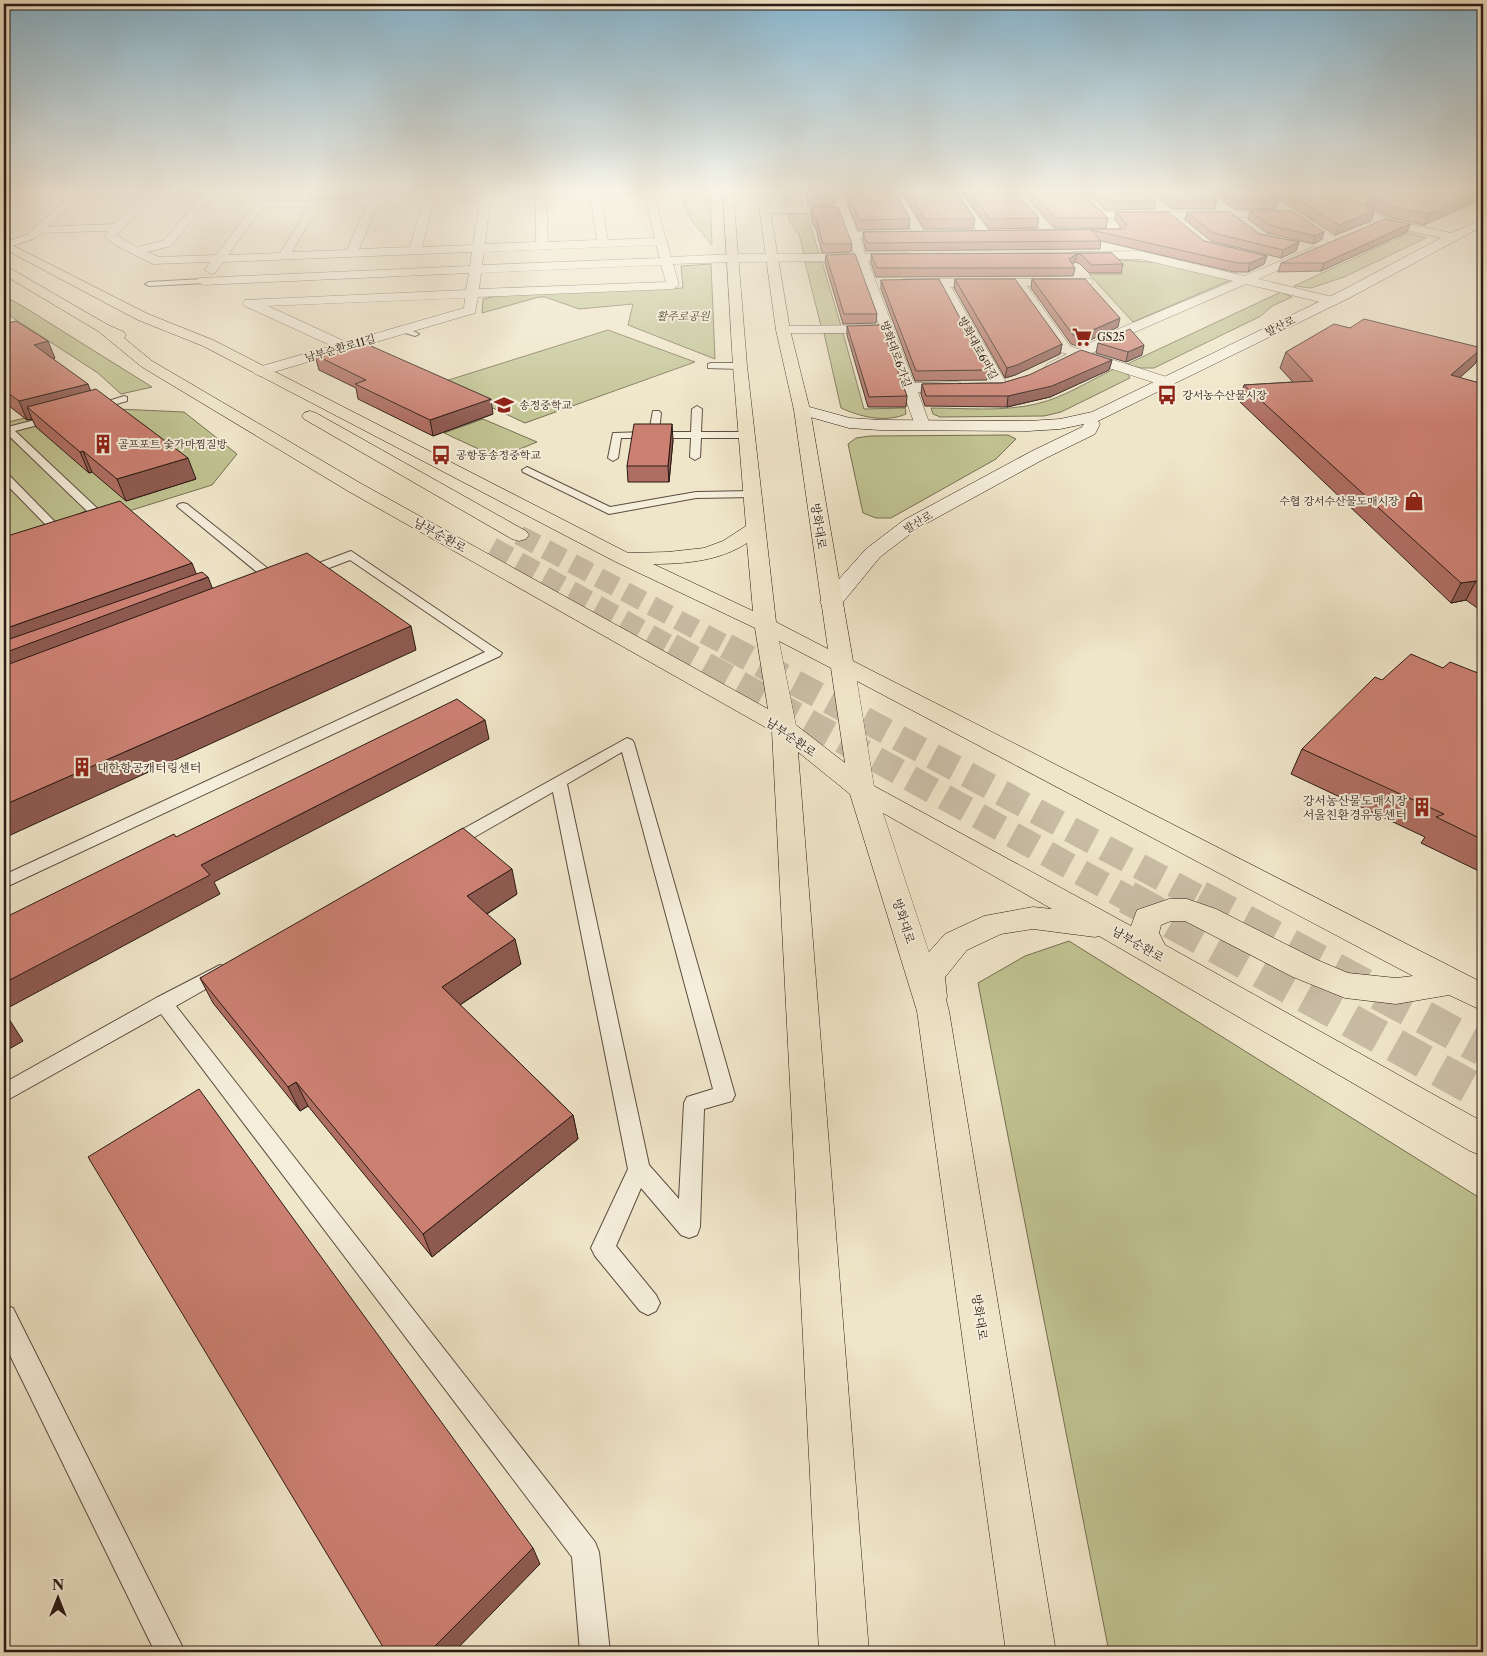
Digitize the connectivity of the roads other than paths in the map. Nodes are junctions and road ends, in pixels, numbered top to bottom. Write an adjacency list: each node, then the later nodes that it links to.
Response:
1 (50, 269): 14 (main road)
2 (212, 269): 17 (street)
3 (490, 269): 13 (street)
4 (669, 269): 22 (street)
5 (735, 269): 35 (main road)
6 (774, 269): 30 (main road, 방화대로)
7 (871, 269): 19 (street, 방화대로6가길)
8 (1076, 269): 18 (street)
9 (1201, 269): 15 (street)
10 (1272, 269): 15 (street)
11 (1391, 269): 24 (street, 발산로)
12 (4, 270): 16 (main road, 남부순환로)
13 (475, 270): 17 (street); 22 (street, 남부순환로11길)
14 (57, 273): 16 (main road); 38 (main road)
15 (1247, 280): 24 (street); 31 (street)
16 (22, 281): 28 (main road, 남부순환로)
17 (203, 281): 21 (lane); 25 (street)
18 (1018, 282): 20 (street); 33 (street)
19 (880, 283): 20 (street); 29 (street, 방화대로6가길)
20 (943, 283): 40 (street, 방화대로6마길)
21 (149, 284)
22 (472, 293): 23 (street); 32 (street, 남부순환로11길)
23 (357, 298): 25 (street); 26 (street)
24 (1332, 301): 39 (street, 발산로)
25 (250, 303): 32 (street)
26 (384, 310)
27 (1118, 316): 31 (street)
28 (103, 328): 36 (main road, 남부순환로); 72 (main road, 남부순환로)
29 (887, 329): 30 (street); 40 (street, 방화대로6가길)
30 (783, 330): 44 (main road, 방화대로)
31 (1130, 330): 33 (street)
32 (344, 346): 38 (street, 남부순환로11길)
33 (1081, 354): 37 (street); 39 (street)
34 (711, 366): 35 (lane)
35 (740, 366): 53 (main road)
36 (184, 367)
37 (1038, 374)
38 (260, 379): 66 (main road)
39 (1168, 382): 48 (street, 발산로)
40 (909, 388): 49 (street, 방화대로6가길)
41 (124, 399): 45 (lane)
42 (294, 407): 64 (main road)
43 (697, 409): 52 (lane)
44 (802, 410): 49 (street, 발산로); 69 (main road, 방화대로)
45 (80, 411)
46 (656, 413): 51 (lane)
47 (62, 416): 50 (lane)
48 (1096, 416): 49 (street, 발산로); 69 (street, 발산로)
49 (922, 425)
50 (6, 430): 60 (lane)
51 (654, 435): 52 (lane); 55 (lane)
52 (696, 435): 53 (lane); 54 (lane)
53 (747, 435): 58 (main road)
54 (695, 457)
55 (613, 458)
56 (527, 470): 58 (lane)
57 (4, 476): 60 (lane)
58 (754, 494): 61 (main road)
59 (183, 506): 67 (lane)
60 (61, 523): 62 (lane)
61 (757, 528): 66 (main road); 70 (main road)
62 (36, 530)
63 (467, 532): 65 (main road, 남부순환로)
64 (519, 535)
65 (492, 546)
66 (623, 558): 70 (main road)
67 (243, 577)
68 (287, 580): 76 (lane)
69 (831, 602): 71 (main road, 방화대로)
70 (765, 626): 71 (main road); 72 (main road)
71 (842, 665): 74 (main road, 방화대로); 80 (main road)
72 (784, 728): 74 (main road, 남부순환로); 91 (main road)
73 (559, 783): 75 (lane); 86 (lane); 86 (lane)
74 (862, 790): 77 (main road, 남부순환로); 83 (main road, 방화대로)
75 (439, 850)
76 (4, 882)
77 (1110, 928): 78 (main road, 남부순환로); 83 (main road)
78 (1154, 953): 80 (main road); 85 (main road, 남부순환로)
79 (232, 965): 82 (lane)
80 (1453, 982): 81 (main road)
81 (1483, 998)
82 (164, 1003): 84 (lane); 90 (lane)
83 (933, 1011): 92 (main road, 방화대로)
84 (4, 1093)
85 (1483, 1140)
86 (639, 1169): 87 (lane)
87 (648, 1303)
88 (4, 1317): 89 (lane)
89 (170, 1652)
90 (595, 1652)
91 (844, 1652)
92 (1031, 1652)

